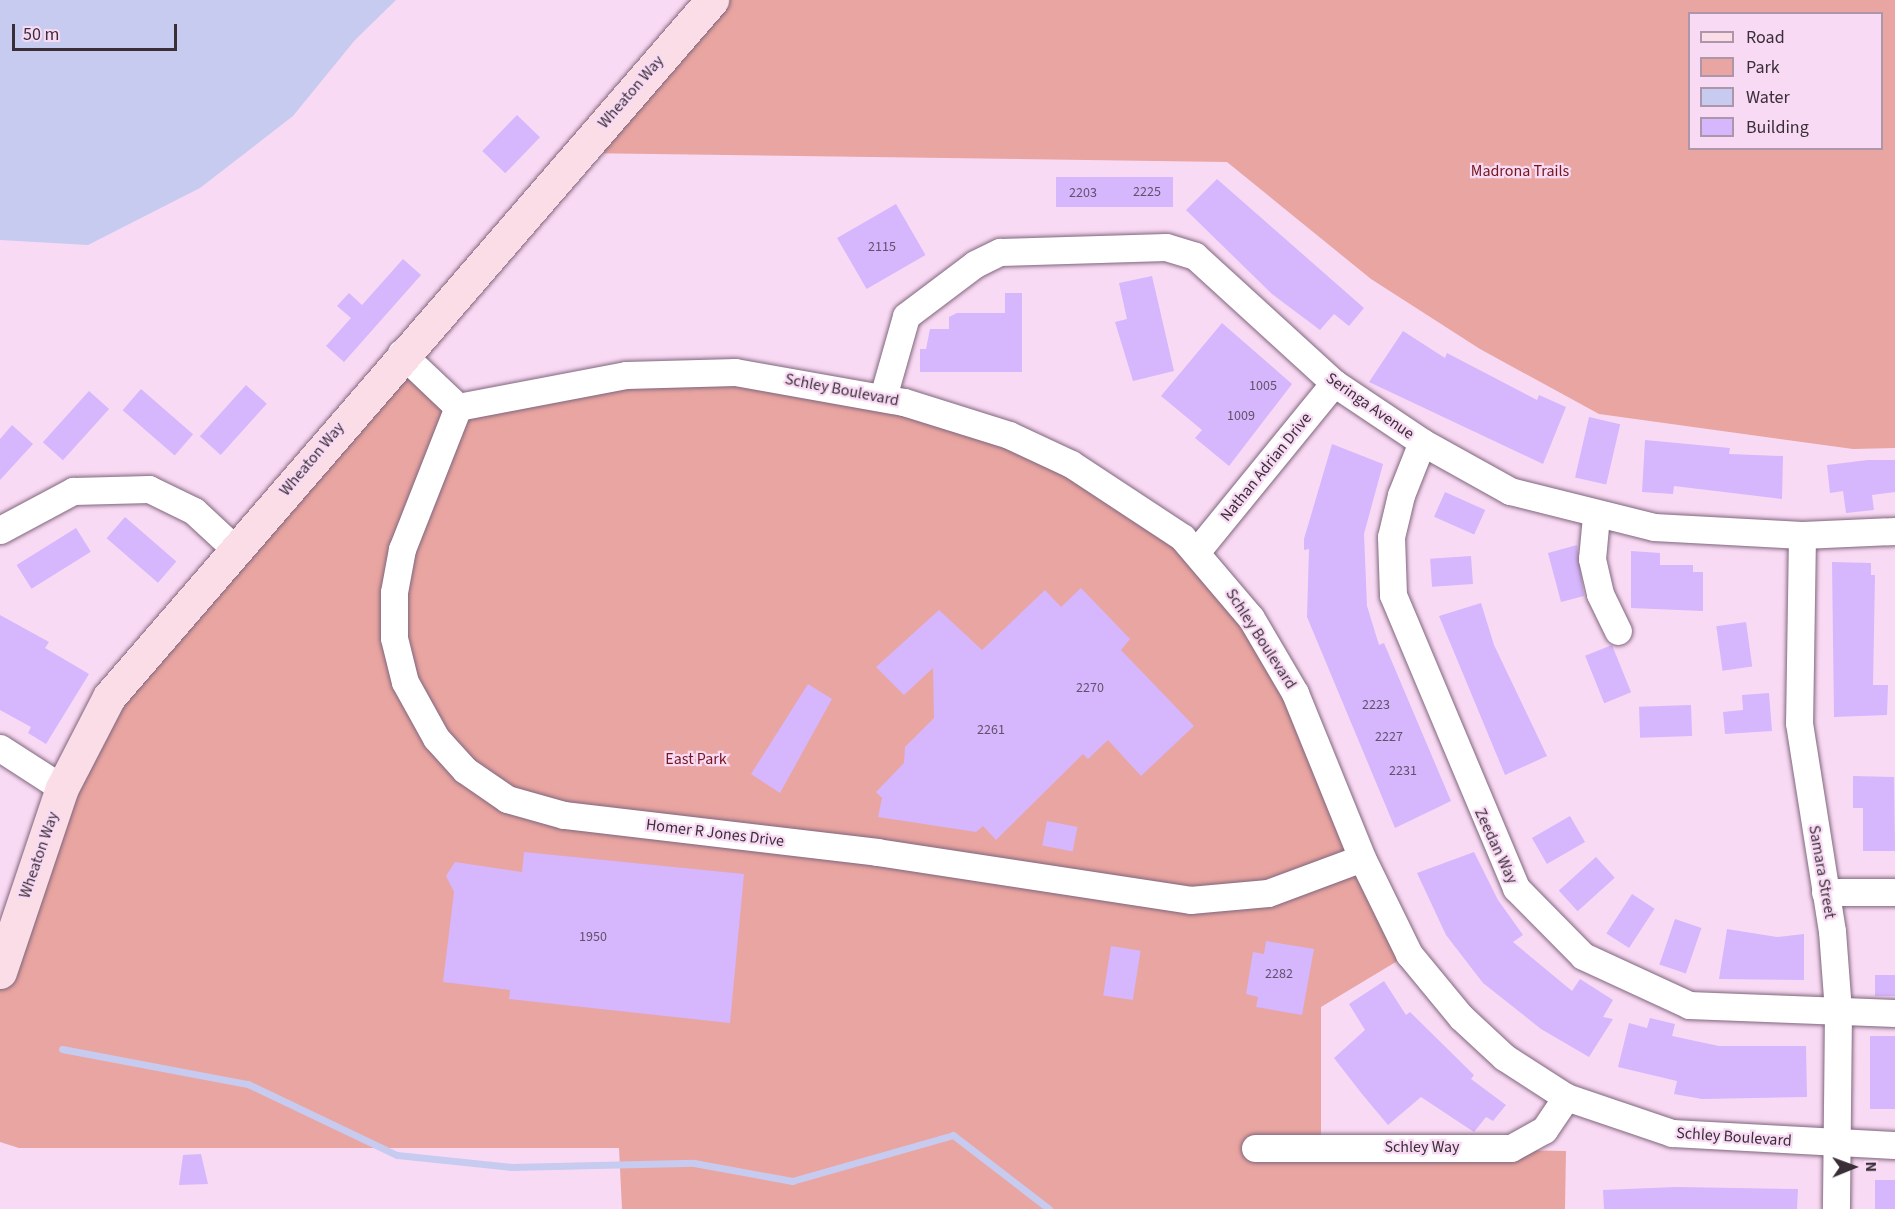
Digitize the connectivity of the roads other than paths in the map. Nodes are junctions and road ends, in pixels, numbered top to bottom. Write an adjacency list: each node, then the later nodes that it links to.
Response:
1 (712, 0): 2 (main road, Wheaton Way)
2 (401, 353): 5 (street); 11 (main road, Wheaton Way)
3 (1334, 384): 4 (street, Seringa Avenue); 6 (street, Seringa Avenue); 12 (street, Nathan Adrian Drive)
4 (883, 397): 5 (street, Schley Boulevard); 12 (street, Schley Boulevard)
5 (458, 407): 16 (street, Homer R Jones Drive)
6 (1422, 442): 7 (street, Seringa Avenue); 20 (street, Zeedan Way)
7 (1596, 516): 10 (street, Seringa Avenue); 13 (street)
8 (0, 530): 11 (street)
9 (1895, 531): 10 (street, Seringa Avenue)
10 (1802, 535): 17 (street, Samara Street)
11 (235, 549): 15 (main road, Wheaton Way)
12 (1197, 551): 16 (street, Schley Boulevard)
13 (1618, 631)
14 (0, 747): 15 (street)
15 (62, 788): 19 (main road, Wheaton Way)
16 (1362, 858): 22 (street, Schley Boulevard)
17 (1825, 892): 18 (street); 20 (street, Samara Street)
18 (1895, 892)
19 (0, 972)
20 (1838, 1011): 21 (street, Zeedan Way); 23 (street, Samara Street)
21 (1895, 1012)
22 (1566, 1096): 23 (street, Schley Boulevard); 25 (street, Schley Way)
23 (1837, 1144): 24 (street, Schley Boulevard); 26 (street, Samara Street)
24 (1895, 1145)
25 (1255, 1148)
26 (1836, 1209)

